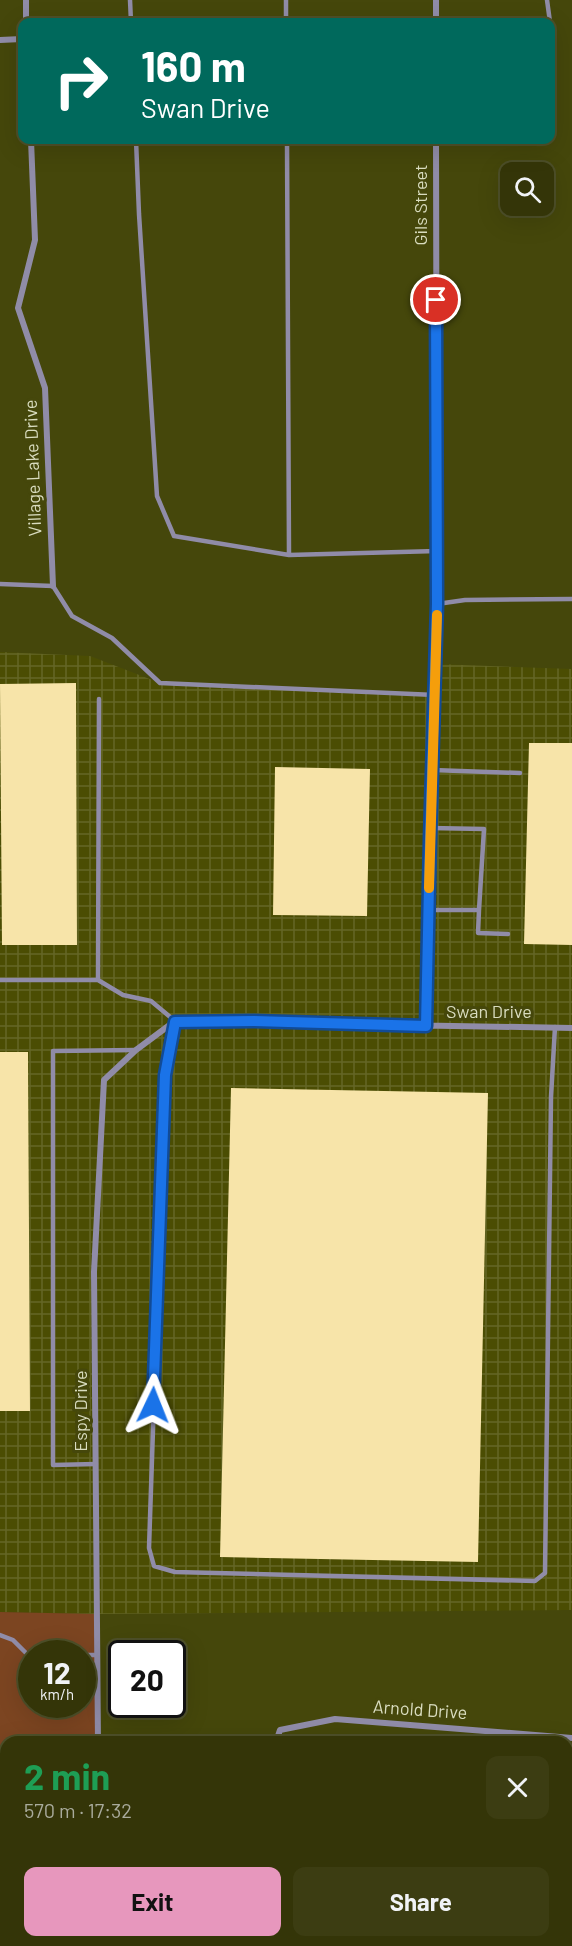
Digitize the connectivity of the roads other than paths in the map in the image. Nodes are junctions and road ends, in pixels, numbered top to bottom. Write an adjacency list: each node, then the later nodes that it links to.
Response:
1 (26, 0): 6 (street)
2 (130, 0): 7 (lane)
3 (286, 0): 8 (lane)
4 (436, 0): 9 (street)
5 (547, 0): 10 (lane)
6 (26, 18)
7 (131, 18)
8 (286, 18)
9 (436, 18)
10 (549, 18)
11 (18, 39): 12 (street)
12 (0, 40)
13 (31, 144): 20 (street, Village Lake Drive)
14 (136, 144): 18 (lane)
15 (287, 144): 18 (lane)
16 (436, 144): 17 (street, Gils Street)
17 (436, 551): 18 (lane); 22 (street, Gils Street)
18 (289, 555)
19 (0, 584): 20 (lane)
20 (53, 586): 23 (lane)
21 (572, 599): 22 (lane)
22 (437, 604): 23 (street, Gils Street)
23 (435, 695): 25 (street, Gils Street)
24 (99, 699): 32 (lane)
25 (432, 770): 26 (lane); 27 (street, Gils Street)
26 (520, 773)
27 (430, 828): 28 (street, Gils Street); 29 (lane)
28 (428, 910): 29 (lane); 34 (street, Gils Street)
29 (479, 910): 30 (lane)
30 (508, 934)
31 (0, 980): 32 (lane)
32 (98, 980): 33 (lane)
33 (175, 1022): 34 (street, Swan Drive); 35 (lane); 37 (street)
34 (426, 1026): 35 (street, Swan Drive)
35 (555, 1027): 36 (street, Swan Drive)
36 (572, 1028)
37 (136, 1050): 38 (street, Espy Drive); 38 (lane)
38 (96, 1464): 41 (street, Espy Drive)
39 (0, 1635): 40 (lane)
40 (18, 1645)
41 (97, 1656): 42 (street, Espy Drive)
42 (98, 1736)
43 (278, 1736): 44 (street, Arnold Drive)
44 (547, 1736)

